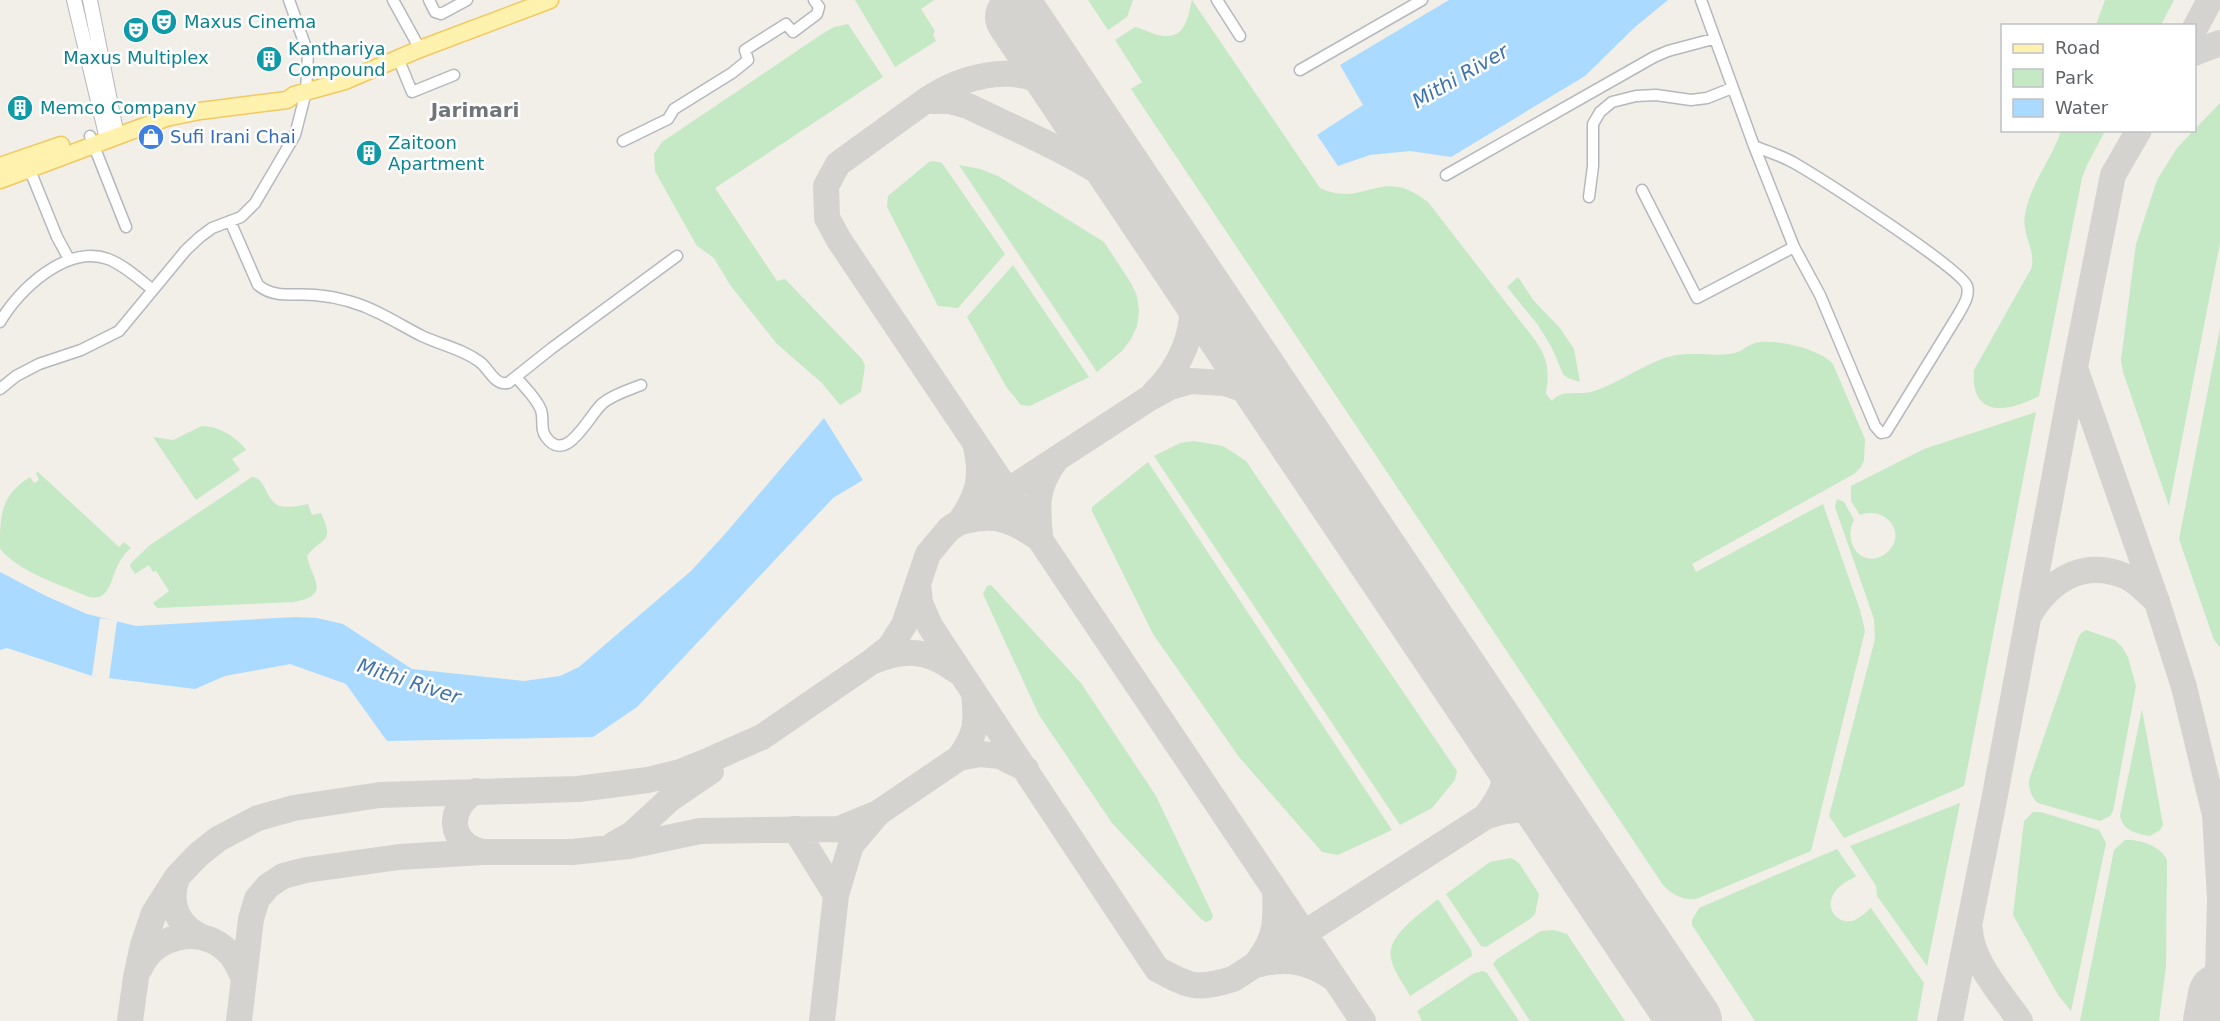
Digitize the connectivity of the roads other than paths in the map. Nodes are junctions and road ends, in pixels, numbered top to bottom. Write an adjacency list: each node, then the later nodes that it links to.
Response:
1 (74, 0): 20 (street)
2 (90, 0): 20 (street)
3 (289, 0): 19 (street)
4 (393, 0): 14 (street)
5 (429, 0): 6 (street)
6 (468, 0)
7 (550, 0): 14 (main road)
8 (814, 0): 21 (street)
9 (1217, 0): 12 (street)
10 (1422, 0): 16 (street)
11 (1701, 0): 13 (street)
12 (1240, 36)
13 (1713, 37): 18 (street); 25 (street)
14 (420, 49): 15 (main road)
15 (398, 58): 17 (street); 19 (main road)
16 (1300, 70)
17 (454, 75)
18 (1732, 88): 22 (street); 28 (street)
19 (300, 94): 20 (main road); 29 (street)
20 (105, 135): 23 (main road); 30 (street)
21 (623, 141)
22 (1754, 146): 31 (street); 31 (street)
23 (27, 162): 24 (main road); 26 (main road); 33 (street)
24 (0, 166)
25 (1446, 175)
26 (0, 180)
27 (1642, 190): 31 (street)
28 (1589, 197)
29 (230, 221): 34 (street); 36 (street)
30 (126, 227)
31 (1794, 247)
32 (677, 256): 36 (street)
33 (69, 259): 34 (street); 35 (street)
34 (153, 290): 38 (street)
35 (0, 322)
36 (516, 376): 37 (street)
37 (641, 385)
38 (0, 389)

